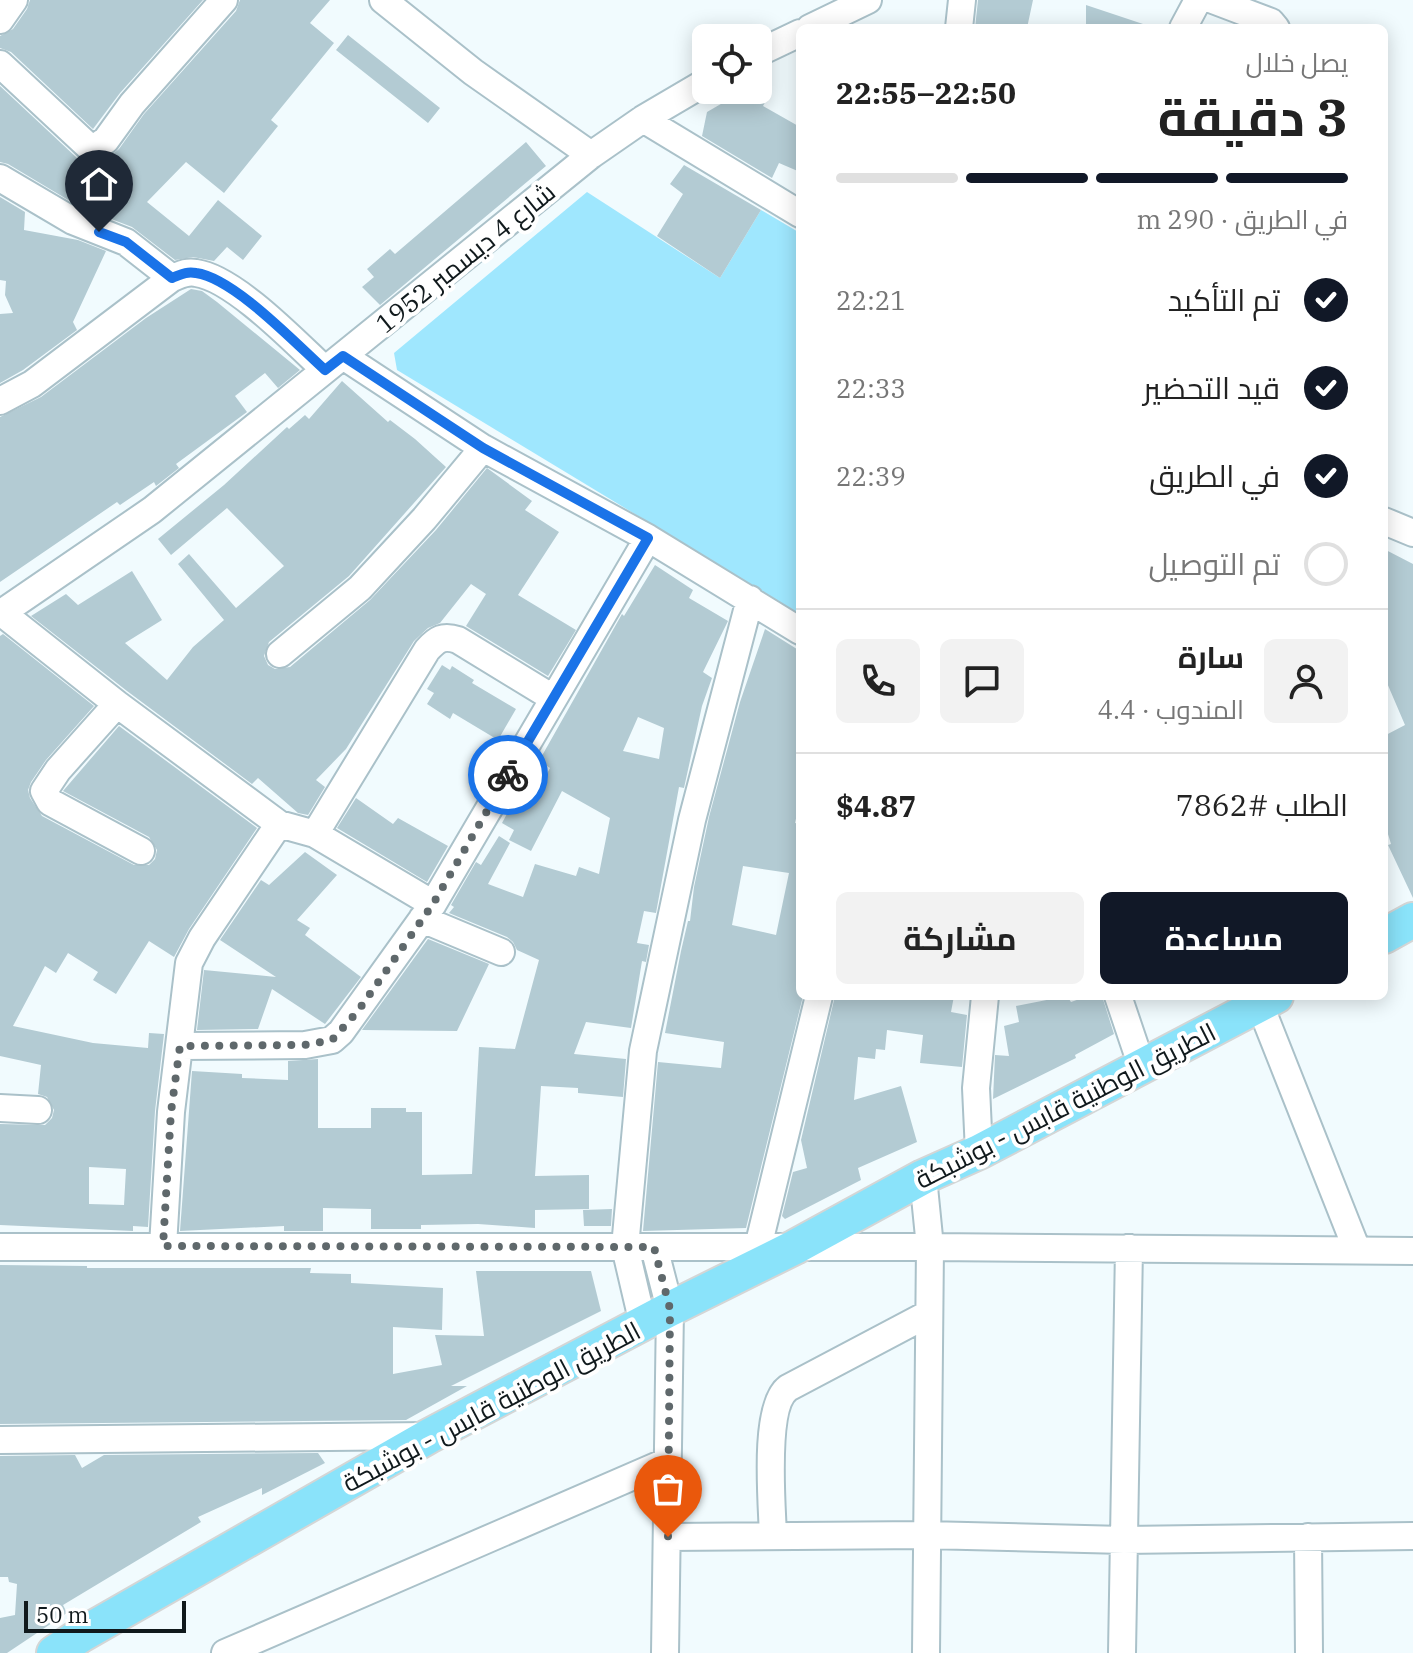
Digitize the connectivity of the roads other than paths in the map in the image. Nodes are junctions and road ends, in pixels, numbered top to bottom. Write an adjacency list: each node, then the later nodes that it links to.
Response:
1 (14, 0): 9 (street)
2 (224, 0): 15 (street)
3 (383, 0): 18 (street)
4 (868, 0): 10 (street)
5 (962, 0): 11 (street)
6 (1198, 0): 12 (street)
7 (1213, 0): 8 (street)
8 (1275, 17)
9 (0, 20)
10 (818, 24)
11 (959, 24)
12 (1185, 24)
13 (796, 35): 14 (street)
14 (772, 46)
15 (0, 64)
16 (692, 90): 17 (street, شارع 4 ديسمبر 1952)
17 (643, 119): 18 (street, شارع 4 ديسمبر 1952); 20 (street)
18 (591, 155): 22 (street, شارع 4 ديسمبر 1952)
19 (0, 178): 21 (street)
20 (796, 212)
21 (172, 278): 22 (street); 23 (street)
22 (334, 363): 24 (street); 29 (street, شارع 4 ديسمبر 1952)
23 (0, 401)
24 (483, 448): 27 (street); 31 (street)
25 (1388, 523): 26 (street)
26 (1413, 533)
27 (648, 538): 28 (street); 32 (street)
28 (750, 599): 30 (street); 53 (street)
29 (1, 614): 33 (street)
30 (796, 628)
31 (280, 654)
32 (553, 698): 35 (street); 37 (street)
33 (117, 704): 34 (street); 36 (street)
34 (279, 824): 35 (street); 45 (street)
35 (315, 834): 37 (street)
36 (141, 851)
37 (428, 912): 40 (street); 45 (street)
38 (1413, 920): 39 (main road)
39 (1388, 934)
40 (501, 952)
41 (818, 1000): 55 (street)
42 (985, 1000): 49 (street)
43 (1119, 1000): 46 (street)
44 (1268, 1001): 46 (main road, الطريق الوطنية قابس - بوشبكة); 59 (street)
45 (180, 1046): 51 (street)
46 (1142, 1067): 49 (main road, الطريق الوطنية قابس - بوشبكة)
47 (0, 1108): 48 (street)
48 (38, 1110)
49 (979, 1152): 50 (main road, الطريق الوطنية قابس - بوشبكة)
50 (923, 1177): 56 (main road, الطريق الوطنية قابس - بوشبكة); 57 (street)
51 (163, 1246): 52 (street); 53 (street)
52 (0, 1247)
53 (625, 1247): 54 (street); 62 (street)
54 (654, 1247): 55 (street); 62 (street)
55 (758, 1247): 56 (street)
56 (795, 1247): 57 (street); 62 (main road, الطريق الوطنية قابس - بوشبكة)
57 (930, 1247): 58 (street); 61 (street)
58 (1129, 1248): 59 (street); 71 (street)
59 (1357, 1250): 60 (street)
60 (1413, 1251)
61 (928, 1314): 66 (street); 67 (street)
62 (656, 1316): 63 (main road, الطريق الوطنية قابس - بوشبكة); 65 (street)
63 (429, 1436): 64 (street); 72 (main road, الطريق الوطنية قابس - بوشبكة)
64 (0, 1440)
65 (668, 1461): 69 (street); 73 (street)
66 (926, 1535): 67 (street); 71 (street); 75 (street)
67 (773, 1536): 69 (street)
68 (1413, 1536): 70 (street)
69 (668, 1537): 74 (street)
70 (1308, 1537): 71 (street); 77 (street)
71 (1124, 1540): 76 (street)
72 (54, 1653)
73 (225, 1653)
74 (665, 1653)
75 (926, 1653)
76 (1122, 1653)
77 (1309, 1653)

